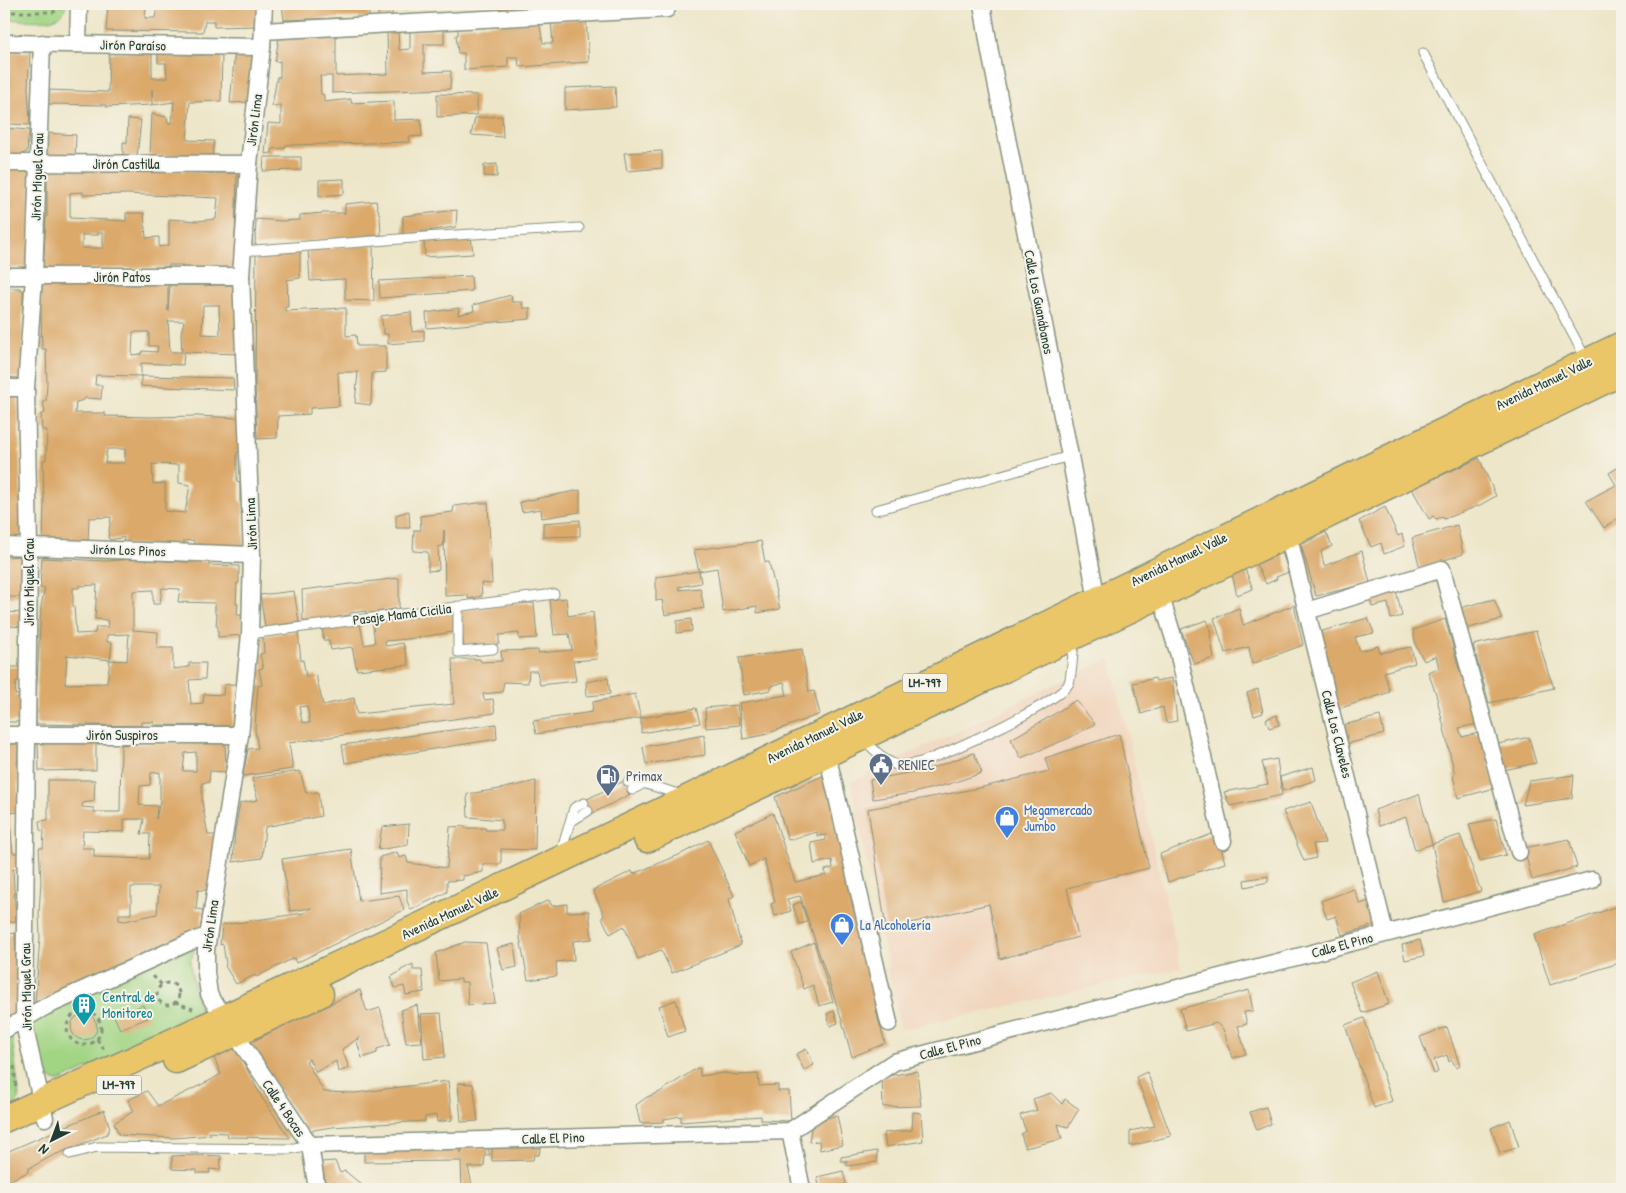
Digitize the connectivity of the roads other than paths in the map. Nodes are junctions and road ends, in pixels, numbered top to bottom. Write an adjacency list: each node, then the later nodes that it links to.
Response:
1 (79, 4): 8 (street)
2 (264, 4): 5 (street, Jirón Lima)
3 (982, 4): 23 (street, Calle Los Guanábanos)
4 (667, 9): 5 (street, Jirón Paraíso)
5 (262, 39): 8 (street, Jirón Paraíso); 12 (street, Jirón Lima)
6 (4, 43): 7 (street, Jirón Paraíso)
7 (42, 44): 8 (street, Jirón Paraíso); 11 (street, Jirón Miguel Grau)
8 (78, 44)
9 (1423, 53): 19 (lane)
10 (4, 163): 11 (street, Jirón Castilla)
11 (38, 164): 12 (street, Jirón Castilla); 17 (street, Jirón Miguel Grau)
12 (249, 164): 14 (street, Jirón Lima)
13 (579, 228): 14 (lane)
14 (243, 251): 16 (street, Jirón Lima)
15 (4, 276): 17 (street, Jirón Patos)
16 (241, 276): 17 (street, Jirón Patos); 28 (street, Jirón Lima)
17 (34, 277): 22 (street, Jirón Miguel Grau)
18 (1622, 345): 19 (main road, Avenida Manuel Valle / LM-797)
19 (1588, 361): 31 (main road, Avenida Manuel Valle / LM-797)
20 (1622, 372): 25 (main road, Avenida Manuel Valle / LM-797)
21 (4, 388): 22 (street)
22 (26, 388): 27 (street, Jirón Miguel Grau)
23 (1070, 456): 24 (lane); 31 (street, Calle Los Guanábanos)
24 (876, 510)
25 (1288, 534): 30 (main road, Avenida Manuel Valle / LM-797); 33 (street, Calle Los Claveles)
26 (4, 546): 27 (street, Jirón Los Pinos)
27 (29, 547): 28 (street, Jirón Los Pinos); 38 (street, Jirón Miguel Grau)
28 (252, 555): 34 (street, Jirón Lima)
29 (554, 594): 32 (lane, Pasaje Mamá Cicilia)
30 (1160, 594): 35 (main road, Avenida Manuel Valle / LM-797); 45 (street)
31 (1097, 600): 41 (main road, Avenida Manuel Valle / LM-797)
32 (458, 606): 34 (lane, Pasaje Mamá Cicilia); 36 (lane)
33 (1307, 611): 46 (street); 49 (street, Calle Los Claveles)
34 (250, 634): 39 (street, Jirón Lima)
35 (1075, 635): 40 (main road, Avenida Manuel Valle / LM-797); 40 (lane)
36 (493, 649)
37 (4, 735): 38 (street, Jirón Suspiros)
38 (27, 735): 39 (street, Jirón Suspiros); 51 (street, Jirón Miguel Grau)
39 (240, 735): 50 (street, Jirón Lima)
40 (861, 737): 41 (main road, Avenida Manuel Valle / LM-797)
41 (825, 743): 43 (main road, Avenida Manuel Valle / LM-797); 52 (street); 53 (main road, Avenida Manuel Valle / LM-797)
42 (630, 786): 43 (lane)
43 (690, 798): 47 (main road, Avenida Manuel Valle / LM-797)
44 (586, 807): 47 (lane)
45 (1223, 840)
46 (1519, 852)
47 (558, 862): 53 (main road, Avenida Manuel Valle / LM-797)
48 (1592, 880): 49 (street, Calle El Pino)
49 (1385, 934): 57 (street, Calle El Pino)
50 (208, 936): 51 (street); 53 (street, Jirón Lima)
51 (24, 1019): 54 (street); 55 (street, Jirón Miguel Grau)
52 (889, 1023)
53 (231, 1026): 55 (main road, Avenida Manuel Valle / LM-797); 59 (street, Calle 4 Bocas)
54 (4, 1030)
55 (35, 1105): 56 (main road, Avenida Manuel Valle / LM-797); 58 (main road, Avenida Manuel Valle / LM-797)
56 (4, 1119)
57 (790, 1131): 59 (street, Calle El Pino); 62 (street)
58 (4, 1136)
59 (310, 1146): 60 (lane); 61 (street, Calle 4 Bocas)
60 (70, 1154)
61 (317, 1189)
62 (802, 1189)

